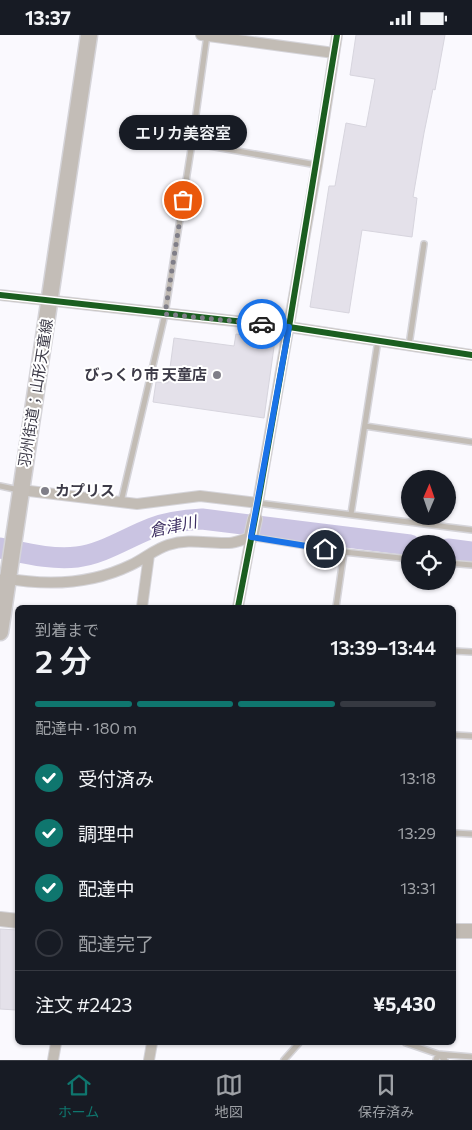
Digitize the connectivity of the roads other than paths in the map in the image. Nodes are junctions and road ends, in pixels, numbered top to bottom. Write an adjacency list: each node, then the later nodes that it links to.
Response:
1 (89, 35): 9 (main road, 羽州街道；山形天童線)
2 (205, 35): 4 (street); 5 (lane)
3 (336, 35): 4 (street)
4 (334, 53): 6 (street)
5 (192, 143): 6 (lane); 10 (lane)
6 (317, 165): 11 (street)
7 (424, 244): 13 (lane)
8 (0, 295): 9 (street)
9 (50, 301): 10 (street); 18 (main road, 羽州街道；山形天童線)
10 (165, 314): 11 (street); 19 (lane)
11 (289, 327): 12 (street); 20 (street)
12 (378, 340): 13 (street); 15 (lane)
13 (409, 345): 14 (street)
14 (472, 355)
15 (365, 427): 16 (lane); 21 (lane)
16 (472, 442)
17 (0, 487): 18 (lane)
18 (20, 490): 19 (street); 30 (main road, 羽州街道；山形天童線)
19 (120, 503): 20 (street)
20 (258, 503): 21 (lane); 22 (street)
21 (351, 514): 23 (lane)
22 (255, 519): 24 (main road)
23 (472, 529)
24 (251, 537): 25 (lane); 26 (street); 32 (street)
25 (344, 552): 27 (lane); 33 (lane)
26 (149, 555): 30 (street); 31 (street)
27 (401, 558)
28 (456, 564): 29 (lane)
29 (472, 565)
30 (5, 576): 34 (main road, 羽州街道；山形天童線)
31 (142, 605)
32 (238, 605)
33 (336, 605)
34 (0, 632)
35 (456, 651): 36 (lane)
36 (472, 652)
37 (456, 735): 38 (lane)
38 (472, 737)
39 (456, 833): 40 (lane)
40 (472, 834)
41 (0, 919): 42 (main road)
42 (15, 921)
43 (456, 931): 44 (main road)
44 (472, 931)
45 (56, 1045): 51 (street)
46 (152, 1045): 52 (street)
47 (297, 1045): 53 (lane)
48 (410, 1045): 49 (lane)
49 (437, 1057): 50 (lane); 54 (lane)
50 (472, 1057)
51 (53, 1060)
52 (149, 1060)
53 (284, 1060)
54 (446, 1060)

